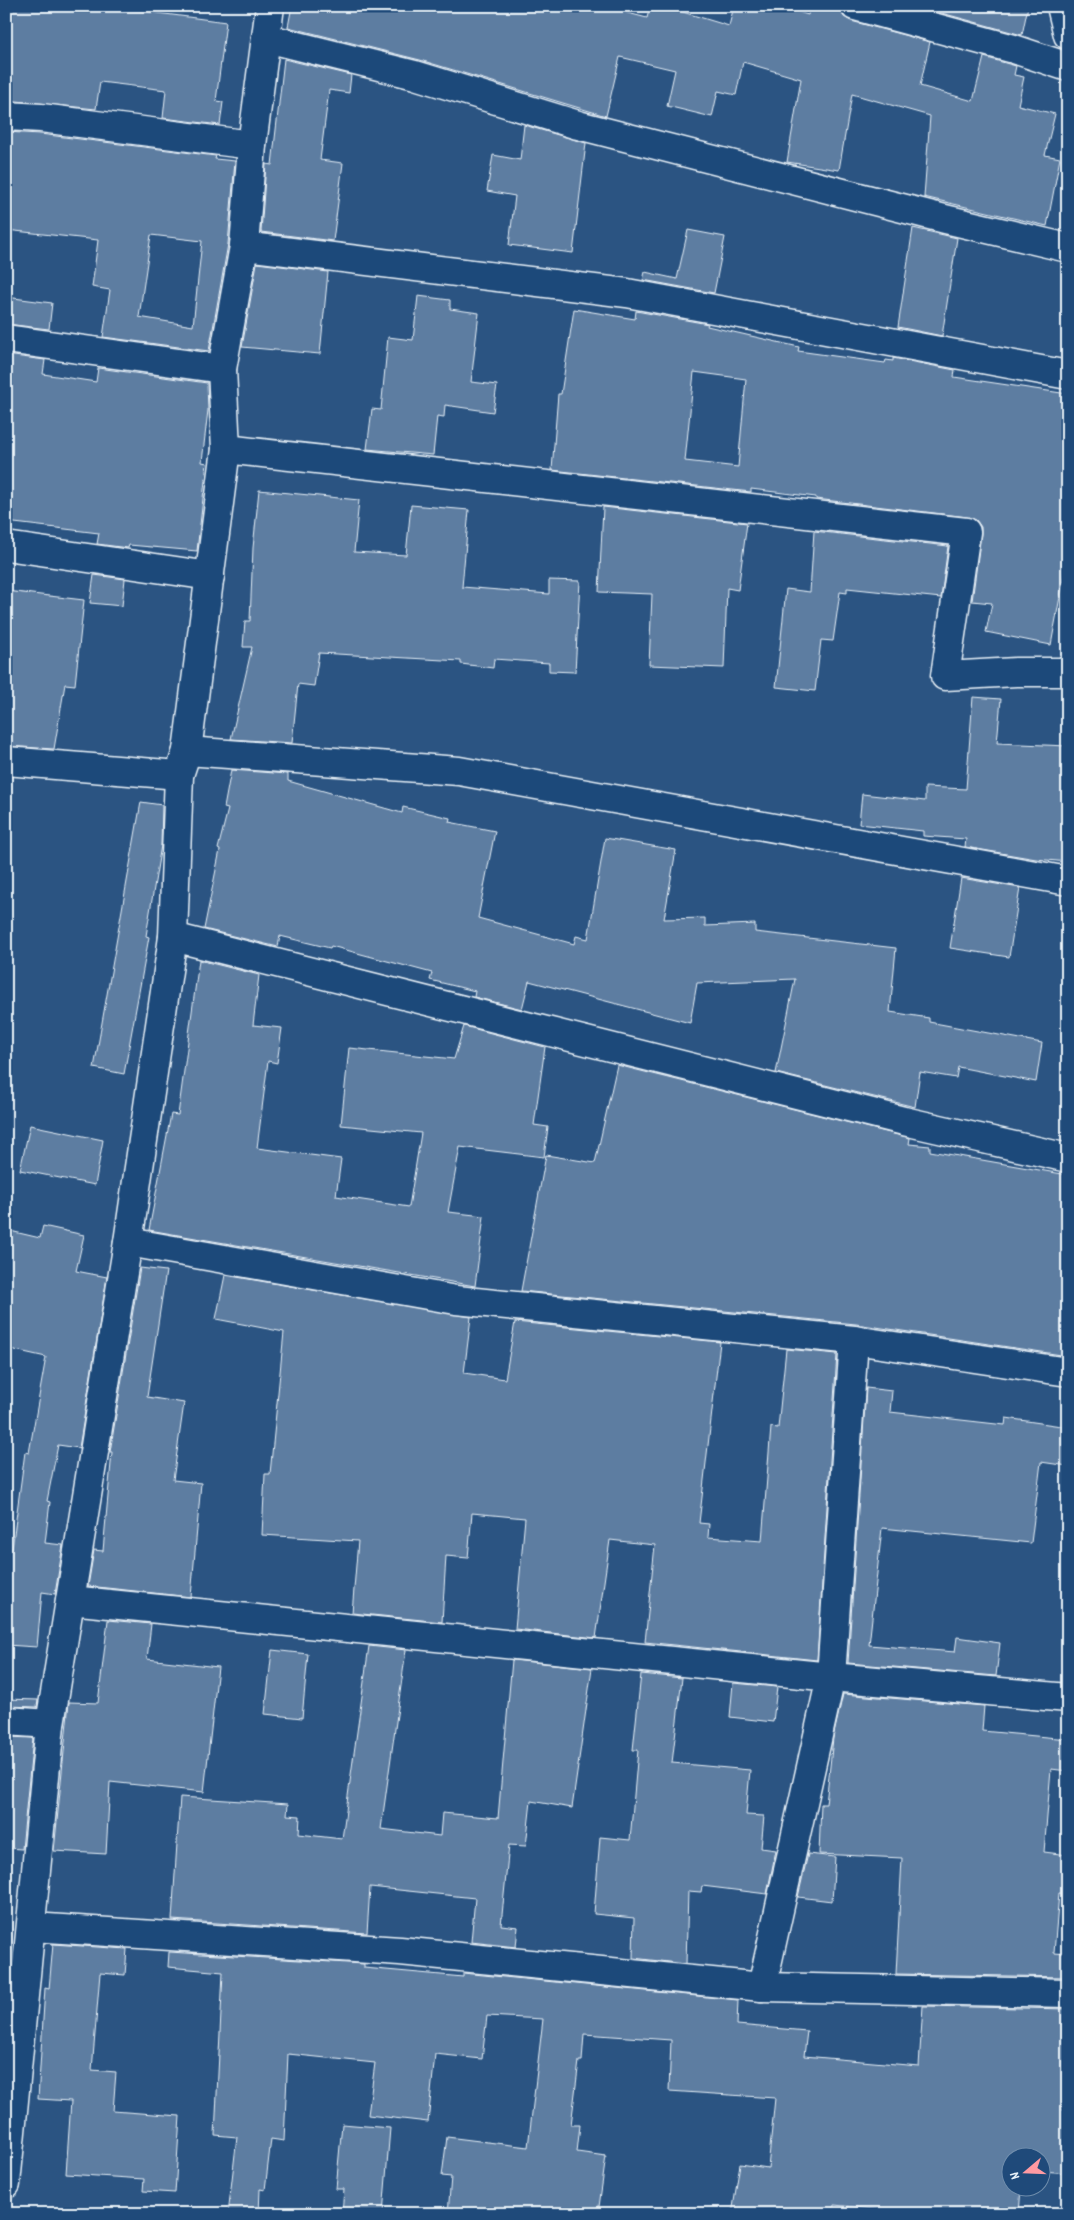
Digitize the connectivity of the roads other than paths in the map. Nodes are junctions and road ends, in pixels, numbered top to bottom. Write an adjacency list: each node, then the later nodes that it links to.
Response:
1 (270, 6): 5 (street)
2 (855, 6): 6 (street)
3 (1061, 6): 4 (street)
4 (1068, 35)
5 (266, 38): 8 (street); 10 (street)
6 (1068, 67)
7 (6, 116): 8 (street)
8 (252, 145): 9 (street)
9 (244, 246): 12 (street); 13 (street)
10 (1068, 248)
11 (6, 339): 12 (street)
12 (222, 369): 14 (street)
13 (1068, 375)
14 (226, 450): 16 (street); 17 (street)
15 (6, 546): 16 (street)
16 (210, 576): 19 (street)
17 (1068, 672)
18 (6, 761): 19 (street)
19 (183, 763): 20 (street); 21 (street)
20 (1068, 881)
21 (173, 937): 22 (street); 23 (street)
22 (1068, 1158)
23 (128, 1242): 24 (street); 26 (street)
24 (854, 1340): 25 (street); 27 (street)
25 (1068, 1372)
26 (70, 1600): 27 (street); 30 (street)
27 (831, 1677): 28 (street); 32 (street)
28 (1068, 1698)
29 (6, 1721): 30 (street)
30 (50, 1724): 31 (street)
31 (32, 1927): 32 (street); 34 (street)
32 (762, 1987): 33 (street)
33 (1068, 1993)
34 (6, 2184)

